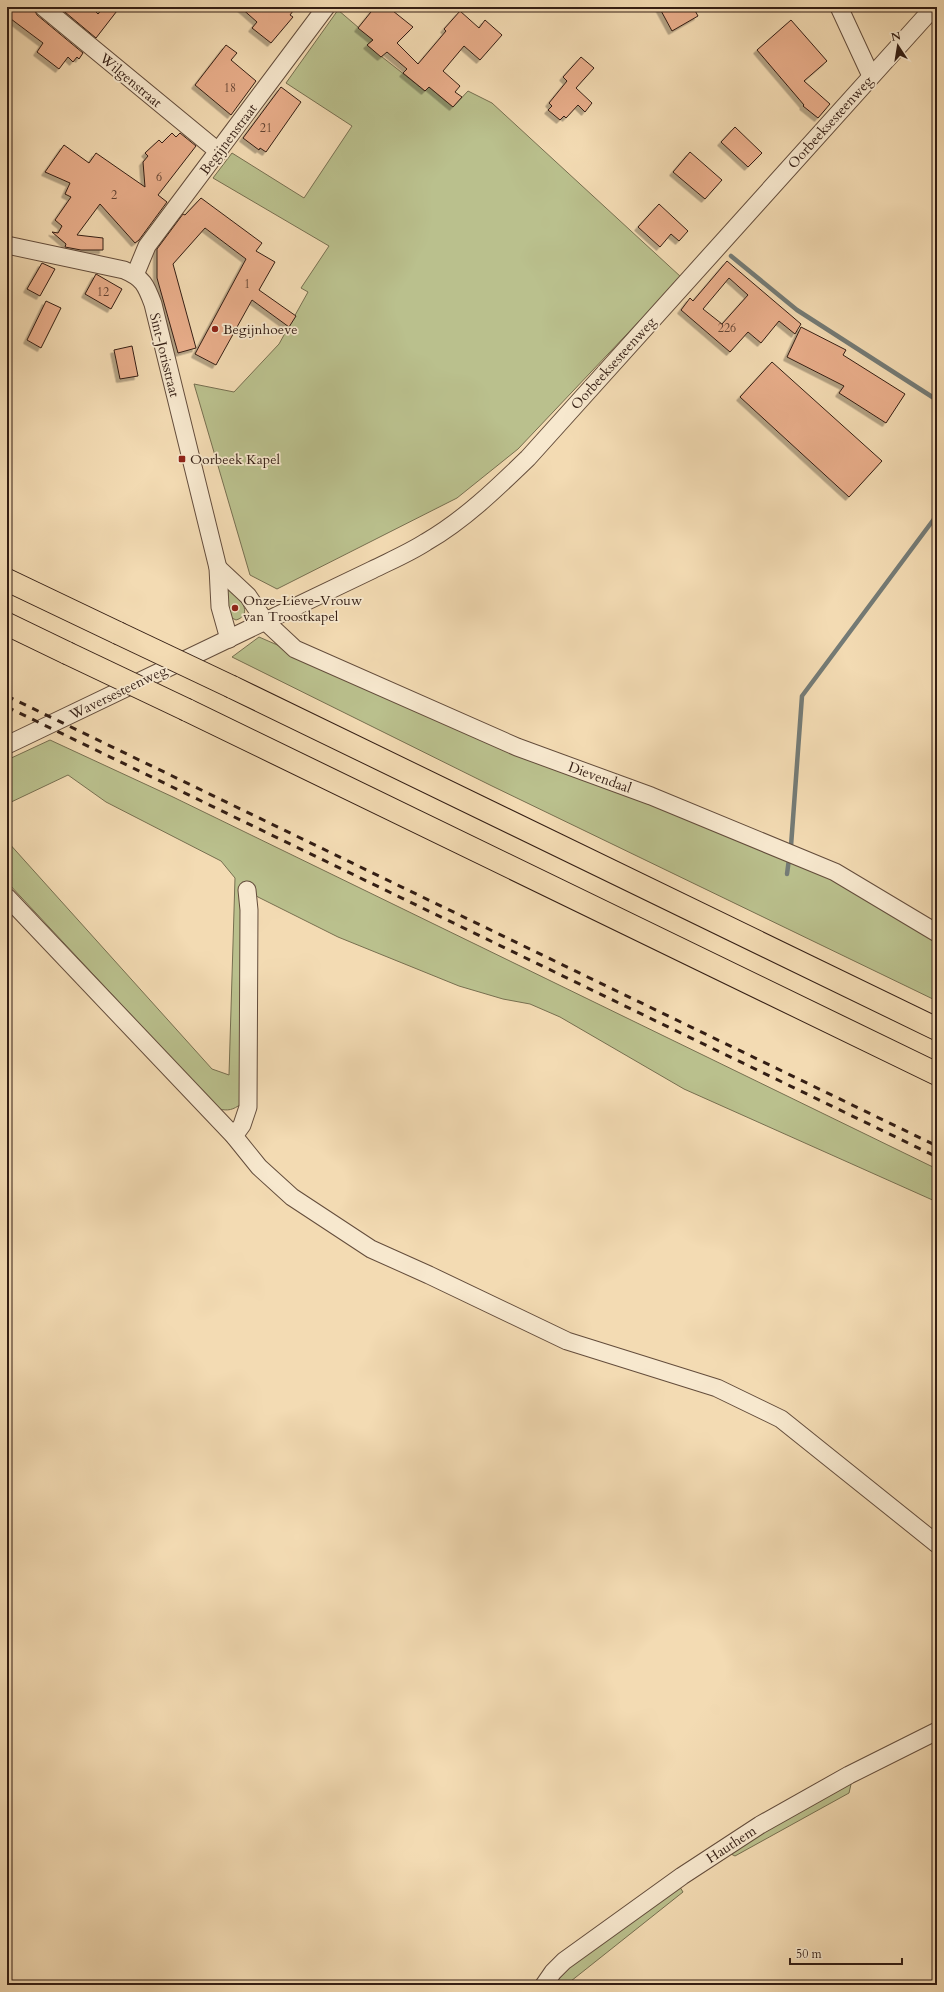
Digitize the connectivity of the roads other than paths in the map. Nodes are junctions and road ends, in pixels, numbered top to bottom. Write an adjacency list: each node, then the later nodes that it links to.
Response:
1 (43, 7): 6 (street, Wilgenstraat)
2 (326, 7): 6 (street, Begijnenstraat)
3 (839, 7): 5 (street)
4 (934, 7): 5 (street, Oorbeeksesteenweg)
5 (871, 76): 11 (street, Oorbeeksesteenweg)
6 (218, 152): 8 (street, Begijnenstraat)
7 (7, 245): 8 (street, Sint-Jorisstraat)
8 (135, 275): 9 (street, Sint-Jorisstraat)
9 (218, 568): 11 (street); 13 (street, Sint-Jorisstraat)
10 (7, 580): 18 (highway, bridge)
11 (265, 621): 13 (street, Oorbeeksesteenweg); 17 (street, Dievendaal)
12 (7, 624): 19 (highway, bridge)
13 (229, 639): 14 (street, Waversesteenweg)
14 (7, 746)
15 (247, 890): 20 (street)
16 (7, 897): 20 (street)
17 (937, 933)
18 (937, 1029)
19 (937, 1074)
20 (234, 1136): 21 (street)
21 (937, 1544)
22 (937, 1731): 23 (street, Hauthem)
23 (544, 1985)

